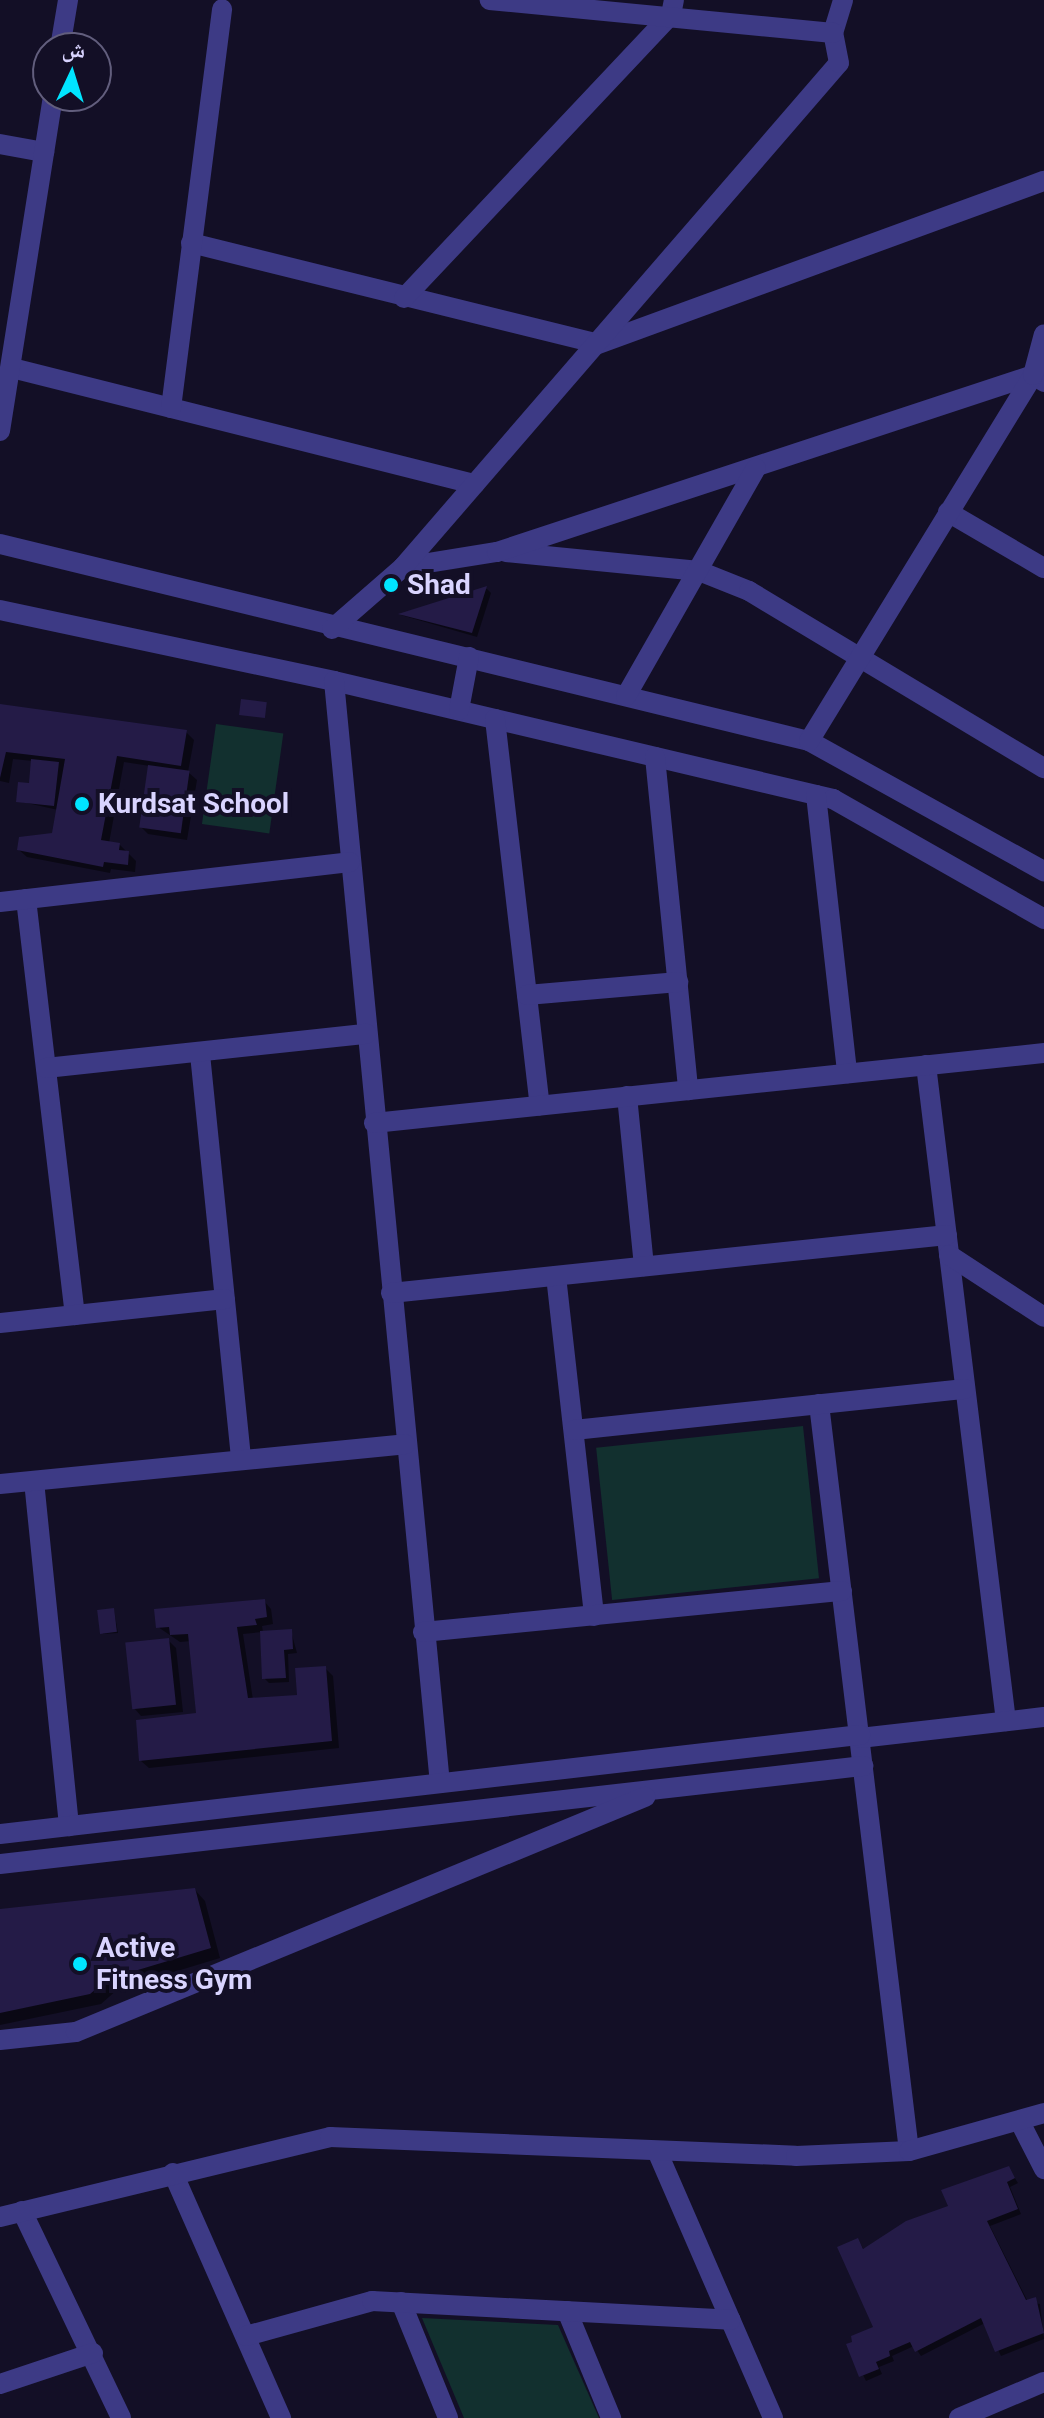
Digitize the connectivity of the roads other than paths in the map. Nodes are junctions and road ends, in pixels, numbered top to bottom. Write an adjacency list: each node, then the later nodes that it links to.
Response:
1 (68, 0): 7 (street)
2 (490, 0): 4 (street)
3 (843, 0): 8 (street)
4 (566, 4): 5 (street)
5 (672, 8): 8 (street); 14 (street)
6 (222, 9): 13 (street)
7 (63, 32)
8 (833, 33): 16 (street)
9 (50, 112): 11 (street)
10 (0, 144): 11 (street)
11 (44, 152): 17 (street)
12 (1044, 181): 16 (street)
13 (191, 243): 14 (street); 19 (street)
14 (404, 298): 16 (street)
15 (1044, 334): 18 (street)
16 (598, 344): 22 (street)
17 (12, 368): 19 (street); 20 (street)
18 (1038, 378): 21 (street); 23 (street)
19 (171, 408): 22 (street)
20 (0, 431)
21 (756, 468): 25 (street); 28 (street)
22 (475, 484): 26 (street)
23 (948, 512): 27 (street); 32 (street)
24 (0, 544): 30 (street)
25 (497, 552): 26 (street); 28 (street)
26 (403, 567): 30 (street)
27 (1044, 568)
28 (699, 571): 32 (street); 34 (street)
29 (0, 610): 33 (street)
30 (332, 629): 31 (street)
31 (469, 657): 34 (street); 35 (street)
32 (858, 661): 37 (street); 39 (street)
33 (334, 681): 35 (street); 41 (street)
34 (626, 696): 37 (street)
35 (459, 710): 36 (street)
36 (495, 719): 38 (street); 47 (street)
37 (809, 741): 42 (street)
38 (655, 757): 40 (street); 46 (street)
39 (1044, 768)
40 (816, 795): 45 (street); 53 (street)
41 (350, 862): 43 (street); 48 (street)
42 (1044, 871)
43 (26, 899): 44 (street); 52 (street)
44 (0, 902)
45 (1044, 919)
46 (678, 982): 47 (street); 54 (street)
47 (527, 995): 56 (street)
48 (366, 1034): 50 (street); 57 (street)
49 (1044, 1053): 51 (street)
50 (200, 1054): 52 (street); 62 (street)
51 (926, 1065): 53 (street); 58 (street)
52 (46, 1068): 63 (street)
53 (847, 1073): 54 (street)
54 (688, 1090): 55 (street)
55 (627, 1096): 56 (street); 59 (street)
56 (540, 1105): 57 (street)
57 (374, 1123): 61 (street)
58 (948, 1245): 59 (street); 64 (street); 66 (street)
59 (644, 1266): 60 (street)
60 (556, 1276): 61 (street); 68 (street)
61 (391, 1293): 69 (street)
62 (225, 1299): 63 (street); 70 (street)
63 (75, 1315): 65 (street)
64 (1044, 1317)
65 (0, 1323)
66 (965, 1389): 67 (street); 77 (street)
67 (819, 1404): 68 (street); 73 (street)
68 (574, 1430): 74 (street)
69 (405, 1444): 70 (street); 75 (street)
70 (241, 1460): 71 (street)
71 (34, 1481): 72 (street); 82 (street)
72 (0, 1484)
73 (842, 1591): 74 (street); 78 (street)
74 (594, 1616): 75 (street)
75 (423, 1632): 80 (street)
76 (1044, 1717): 77 (street)
77 (1006, 1721): 78 (street)
78 (860, 1736): 79 (street); 80 (street)
79 (863, 1766): 81 (street); 89 (street)
80 (440, 1783): 82 (street)
81 (662, 1789): 84 (street); 85 (street)
82 (69, 1826): 83 (street)
83 (0, 1834)
84 (0, 1864)
85 (0, 2040)
86 (1044, 2113): 87 (street)
87 (1020, 2122): 89 (street); 90 (street)
88 (657, 2151): 89 (street); 91 (street); 96 (street)
89 (909, 2151)
90 (1044, 2169)
91 (173, 2173): 92 (street); 97 (street)
92 (22, 2211): 93 (street); 98 (street)
93 (0, 2217)
94 (401, 2302): 95 (street); 97 (street); 103 (street)
95 (567, 2311): 96 (street); 104 (street)
96 (730, 2320): 105 (street)
97 (246, 2336): 102 (street)
98 (93, 2353): 100 (street); 101 (street)
99 (1044, 2382): 106 (street)
100 (0, 2384)
101 (121, 2418)
102 (281, 2418)
103 (448, 2418)
104 (611, 2418)
105 (773, 2418)
106 (959, 2418)

